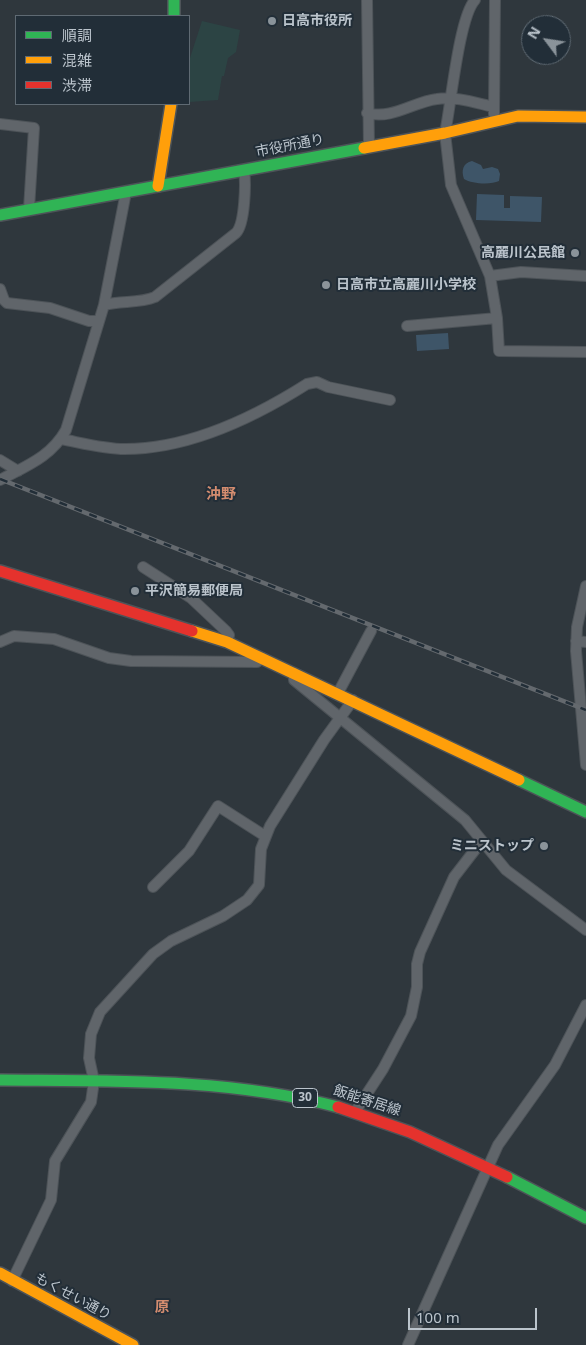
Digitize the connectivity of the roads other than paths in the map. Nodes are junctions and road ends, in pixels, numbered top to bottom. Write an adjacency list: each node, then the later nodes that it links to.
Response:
1 (174, 0): 5 (street)
2 (367, 0): 9 (street)
3 (475, 0): 6 (street)
4 (495, 0): 8 (street)
5 (174, 15)
6 (453, 98): 8 (street); 9 (street); 13 (street)
7 (171, 105): 16 (street)
8 (494, 107): 11 (street)
9 (367, 113): 14 (street)
10 (586, 117): 11 (street, 市役所通り)
11 (494, 120): 13 (street, 市役所通り)
12 (0, 124): 18 (street)
13 (445, 133): 14 (street, 市役所通り); 20 (street)
14 (369, 147): 15 (street, 市役所通り)
15 (244, 170): 16 (street, 市役所通り); 23 (street)
16 (158, 186): 17 (street, 市役所通り)
17 (126, 192): 18 (street, 市役所通り); 23 (street)
18 (30, 209): 19 (street, 市役所通り)
19 (0, 215)
20 (490, 276): 21 (street); 24 (street)
21 (586, 276)
22 (0, 289): 25 (street)
23 (104, 305): 25 (street)
24 (497, 318): 26 (street); 27 (street)
25 (99, 321): 29 (street)
26 (406, 326)
27 (586, 352)
28 (390, 400): 29 (street)
29 (61, 440): 31 (street)
30 (0, 460): 31 (street)
31 (18, 471): 32 (street)
32 (0, 480)
33 (143, 568): 38 (street)
34 (0, 571): 38 (street)
35 (586, 586): 39 (street)
36 (371, 631): 42 (street)
37 (0, 642): 40 (street)
38 (227, 642): 40 (street)
39 (581, 642): 44 (street)
40 (262, 658): 41 (street)
41 (294, 673): 42 (street); 45 (street)
42 (338, 693): 43 (street)
43 (353, 700): 45 (street); 47 (street)
44 (583, 700): 46 (street)
45 (341, 717): 48 (street); 49 (street)
46 (586, 765)
47 (586, 812)
48 (265, 836): 50 (street); 54 (street)
49 (481, 842): 51 (street); 55 (street)
50 (154, 887)
51 (586, 930)
52 (586, 1005): 56 (street)
53 (0, 1080): 54 (street, 飯能寄居線 / 30)
54 (94, 1081): 55 (street, 飯能寄居線 / 30); 59 (street)
55 (355, 1112): 56 (street, 飯能寄居線 / 30)
56 (486, 1168): 57 (street, 飯能寄居線 / 30); 61 (street)
57 (586, 1218)
58 (0, 1274): 59 (street, もくせい通り)
59 (12, 1281): 60 (street, もくせい通り)
60 (133, 1345)
61 (408, 1345)

